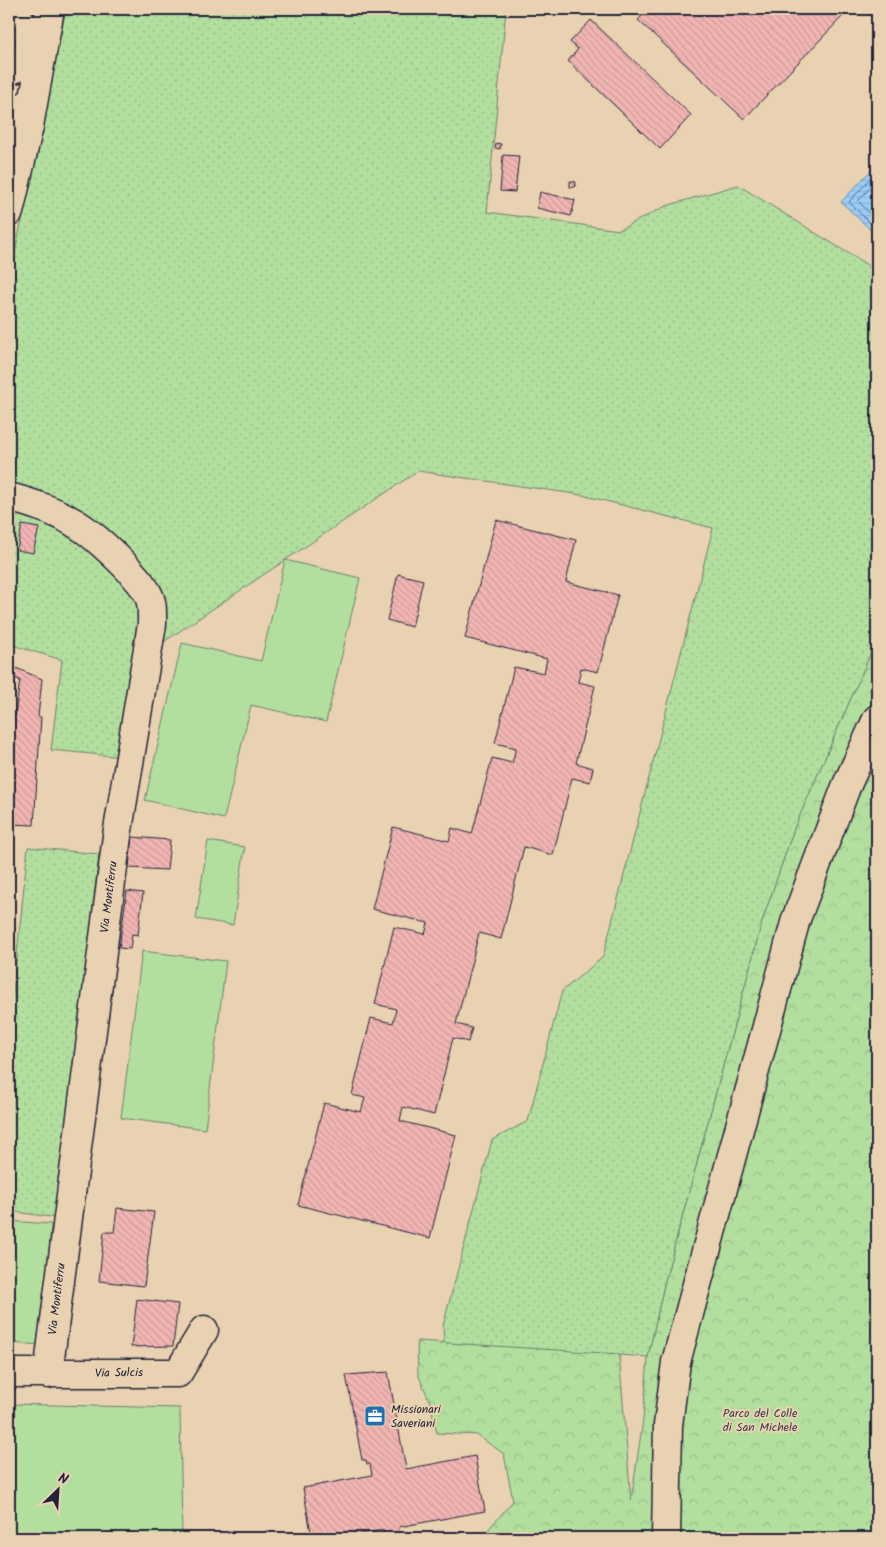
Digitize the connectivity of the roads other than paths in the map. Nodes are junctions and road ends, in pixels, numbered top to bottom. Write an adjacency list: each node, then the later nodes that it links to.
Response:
1 (44, 9): 4 (street)
2 (50, 9): 5 (street)
3 (9, 12): 4 (street)
4 (22, 53): 5 (street)
5 (29, 126): 6 (street)
6 (9, 212)
7 (9, 497): 11 (street, Via Montiferru)
8 (877, 719): 12 (street)
9 (204, 1330): 11 (street, Via Sulcis)
10 (9, 1373): 11 (street, Via Sulcis)
11 (48, 1374)
12 (666, 1538)

